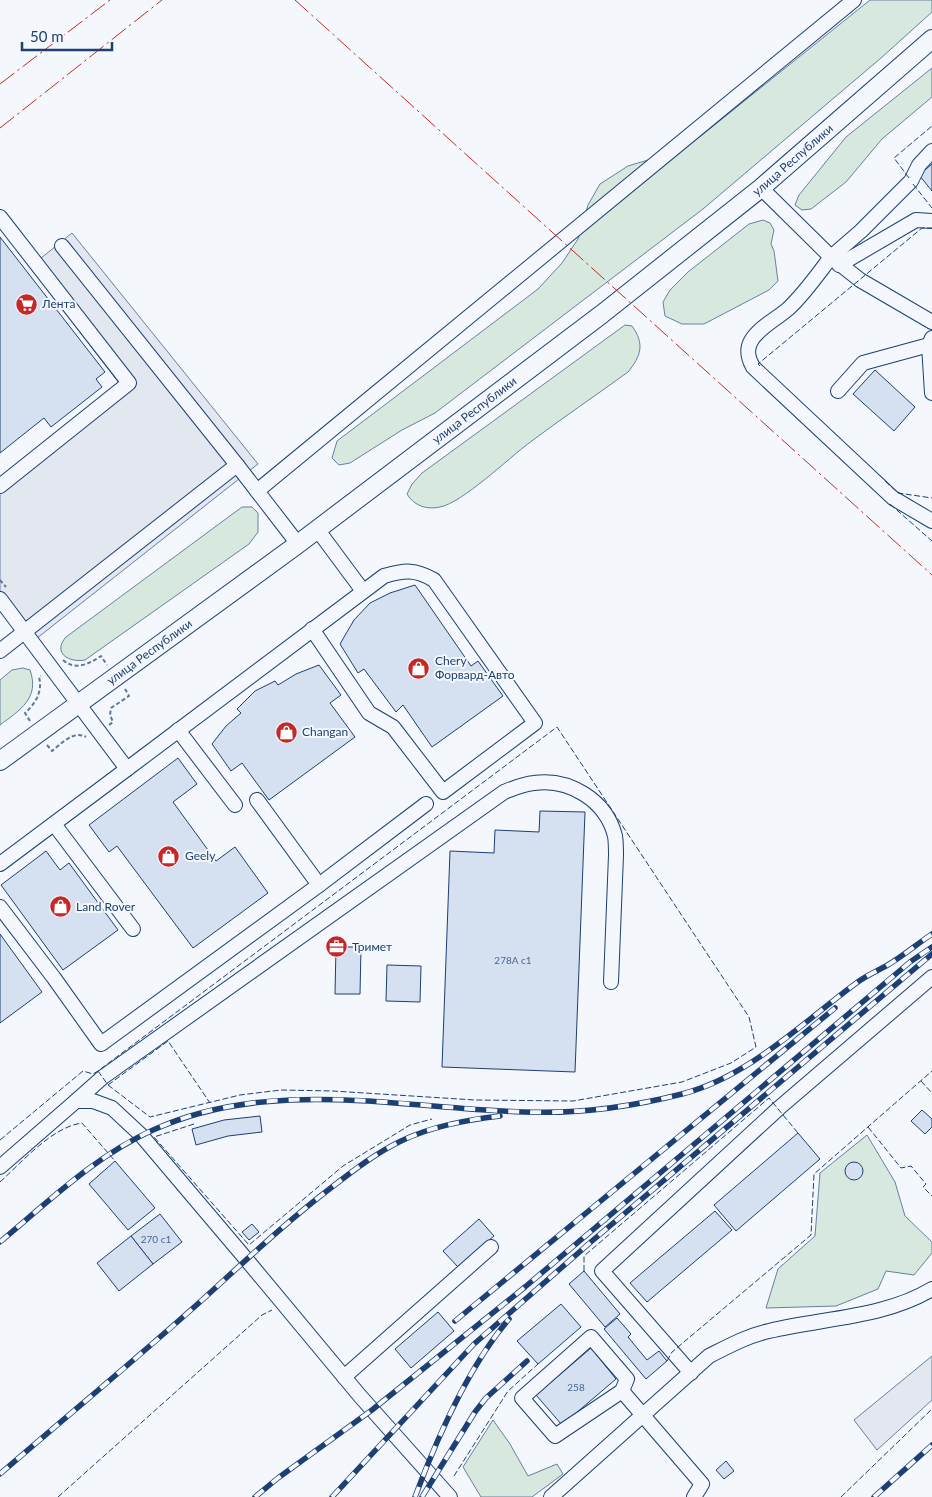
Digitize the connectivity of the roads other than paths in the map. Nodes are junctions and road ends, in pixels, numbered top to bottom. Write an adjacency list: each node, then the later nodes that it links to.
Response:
1 (854, 0): 15 (lane)
2 (932, 39): 4 (main road, улица Республики)
3 (932, 151): 8 (lane)
4 (761, 188): 8 (lane); 17 (main road, улица Республики)
5 (0, 217): 14 (lane)
6 (932, 221): 8 (lane)
7 (62, 246): 13 (lane)
8 (835, 261): 9 (lane); 16 (lane)
9 (932, 322)
10 (931, 341): 11 (lane); 12 (lane)
11 (838, 391)
12 (932, 393)
13 (237, 465): 15 (lane); 22 (lane)
14 (0, 486)
15 (257, 490): 18 (lane)
16 (932, 521)
17 (318, 529): 18 (main road, улица Республики); 19 (lane)
18 (298, 544): 24 (main road, улица Республики)
19 (363, 591): 21 (lane); 21 (lane)
20 (0, 599): 22 (lane)
21 (312, 629): 25 (lane)
22 (26, 632): 23 (lane); 24 (lane)
23 (0, 651)
24 (79, 703): 26 (main road, улица Республики); 27 (lane)
25 (178, 730): 27 (lane); 30 (lane)
26 (0, 761)
27 (127, 769): 31 (lane)
28 (257, 800): 33 (lane)
29 (426, 804): 33 (lane)
30 (235, 805)
31 (54, 824): 32 (lane); 35 (lane)
32 (0, 864)
33 (319, 885): 34 (lane)
34 (0, 907)
35 (132, 929)
36 (932, 977): 42 (lane)
37 (611, 982): 38 (lane)
38 (76, 1101): 39 (lane); 43 (lane)
39 (0, 1167)
40 (491, 1247): 43 (lane)
41 (932, 1289): 42 (lane)
42 (690, 1373): 45 (lane)
43 (344, 1377): 46 (lane)
44 (622, 1391): 44 (lane); 45 (lane)
45 (642, 1415): 47 (lane); 48 (lane)
46 (450, 1497)
47 (551, 1497)
48 (694, 1497)

